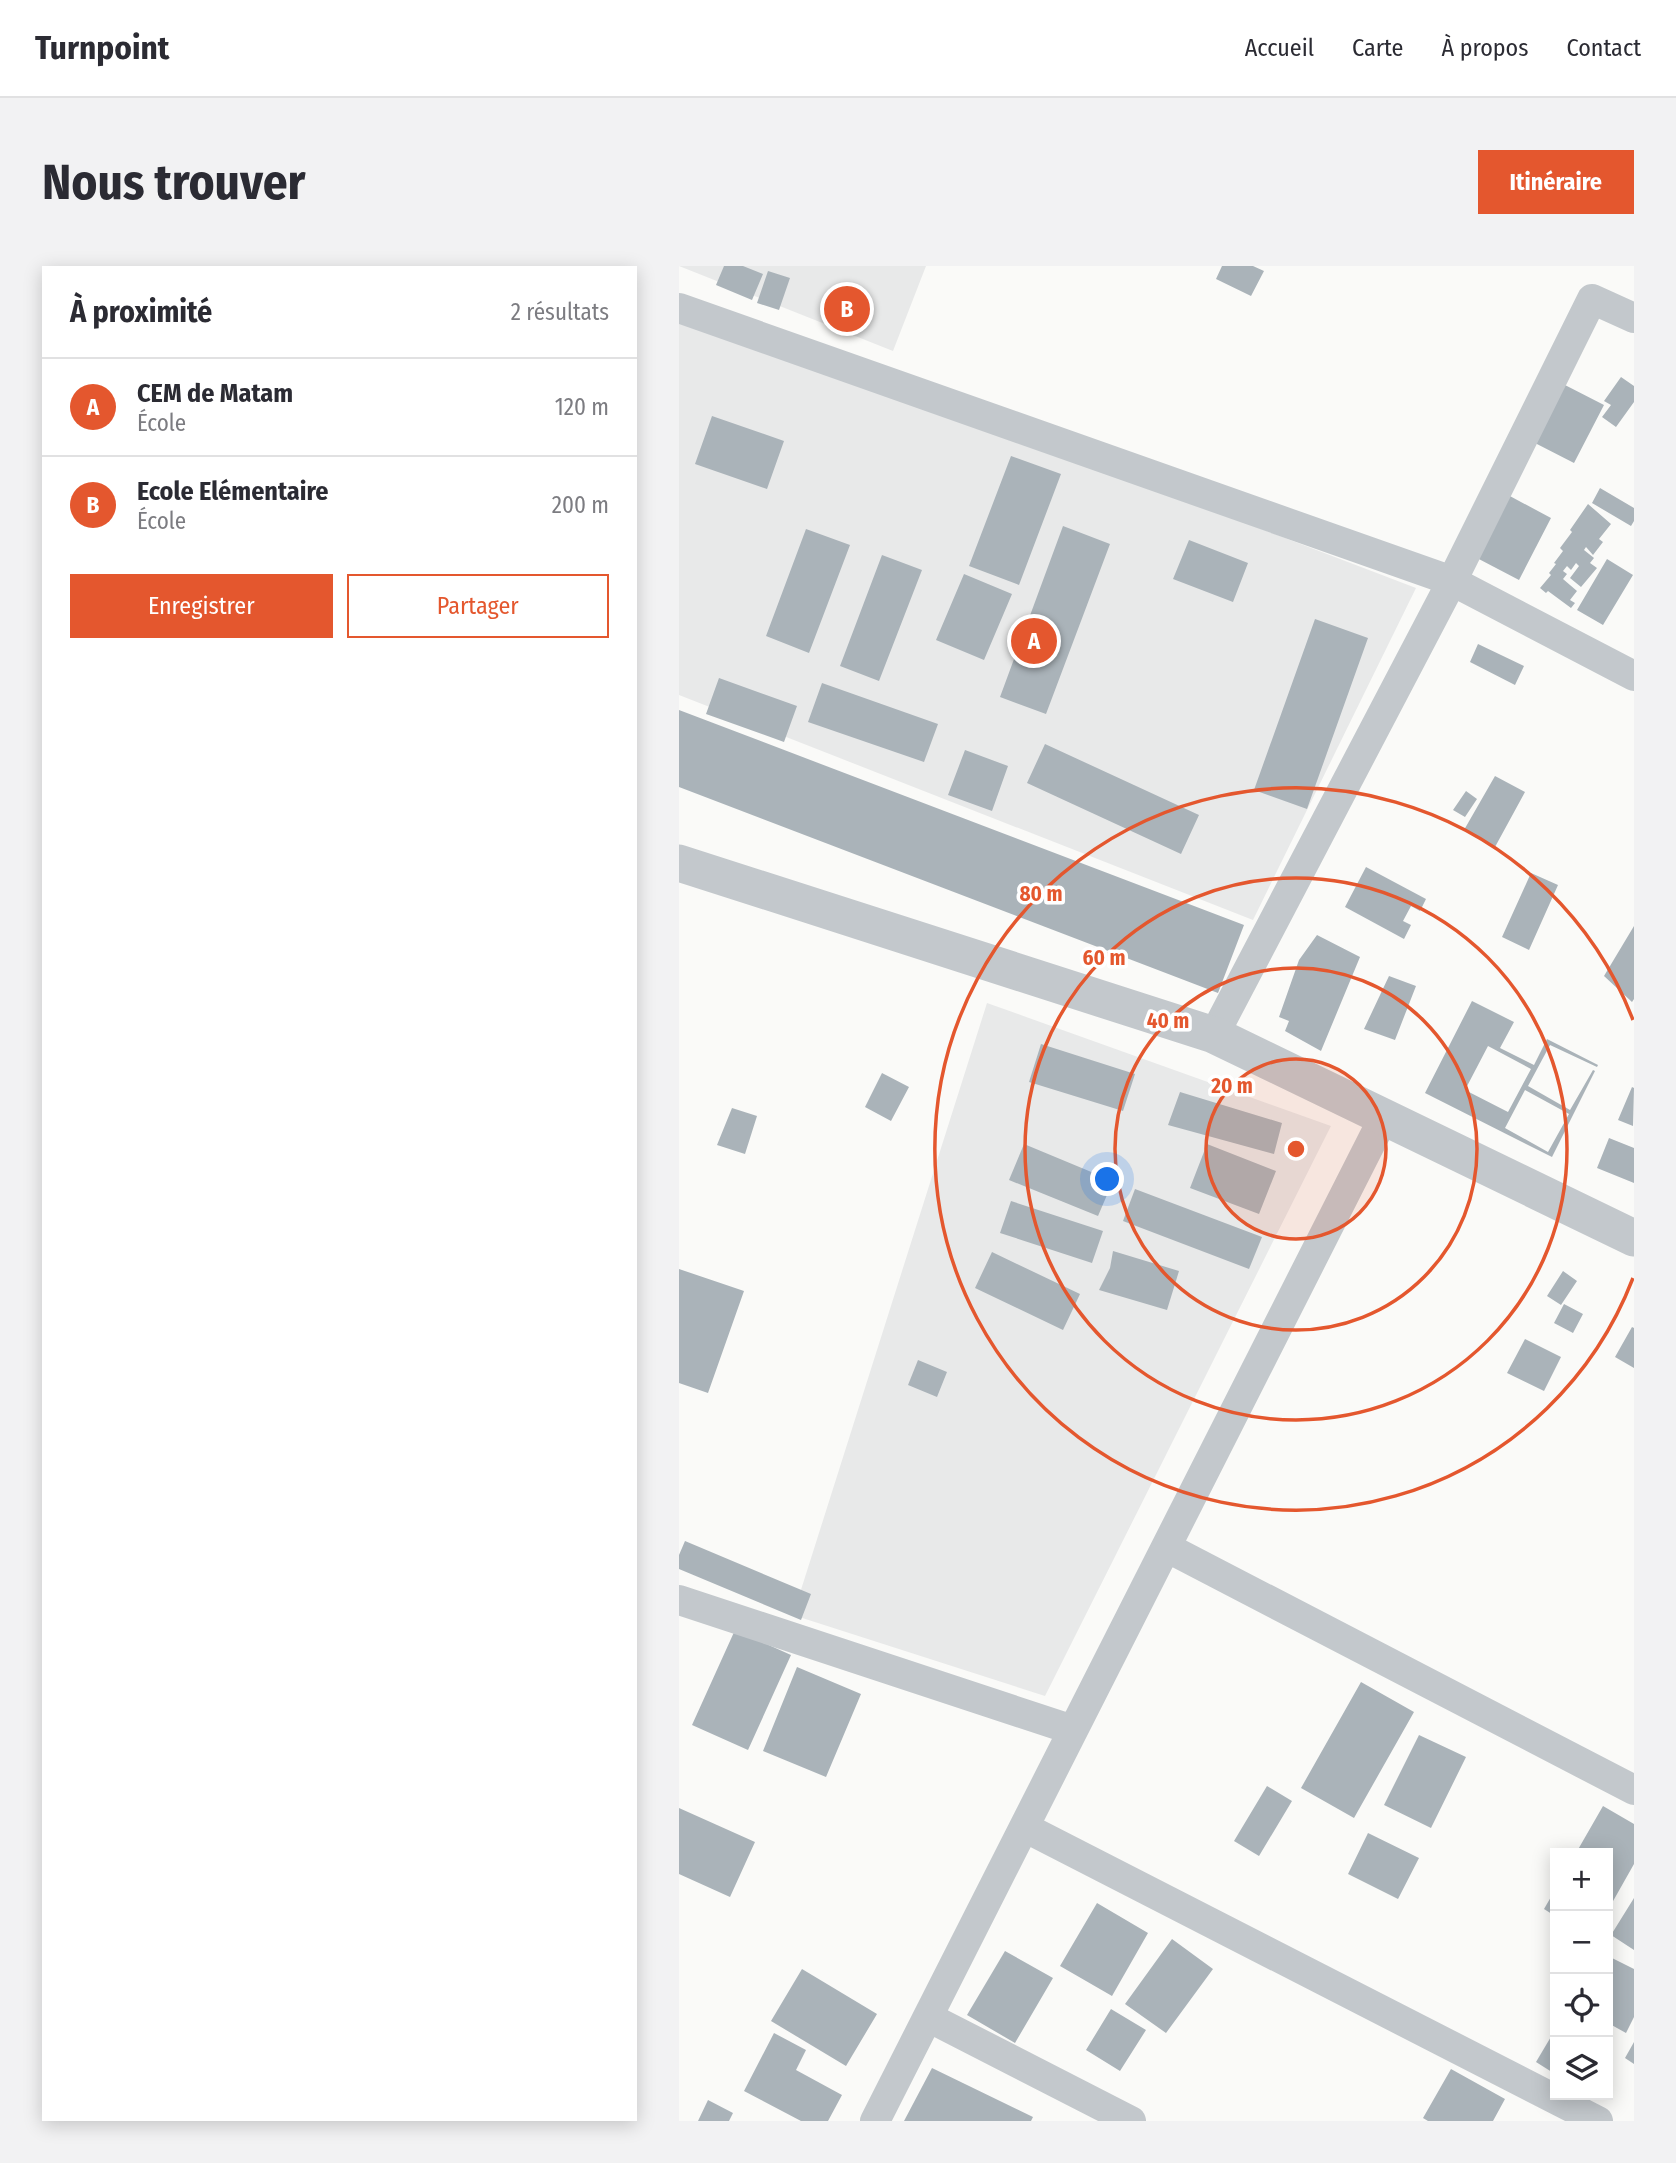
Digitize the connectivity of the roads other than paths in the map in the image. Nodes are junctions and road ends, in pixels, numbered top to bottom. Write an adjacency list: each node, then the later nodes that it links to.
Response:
1 (679, 308): 3 (street)
2 (1634, 318): 3 (street)
3 (1452, 581): 4 (street); 6 (street)
4 (1634, 676)
5 (679, 863): 6 (street)
6 (1215, 1035): 7 (street)
7 (1384, 1117): 8 (street); 9 (street)
8 (1634, 1238)
9 (1166, 1547): 11 (street); 12 (street)
10 (679, 1600): 11 (street)
11 (1073, 1730): 13 (street)
12 (1634, 1790)
13 (1024, 1827): 14 (street); 18 (street)
14 (928, 2017): 15 (street); 16 (street)
15 (1088, 2111): 17 (street)
16 (876, 2121)
17 (1131, 2121)
18 (1598, 2121)

